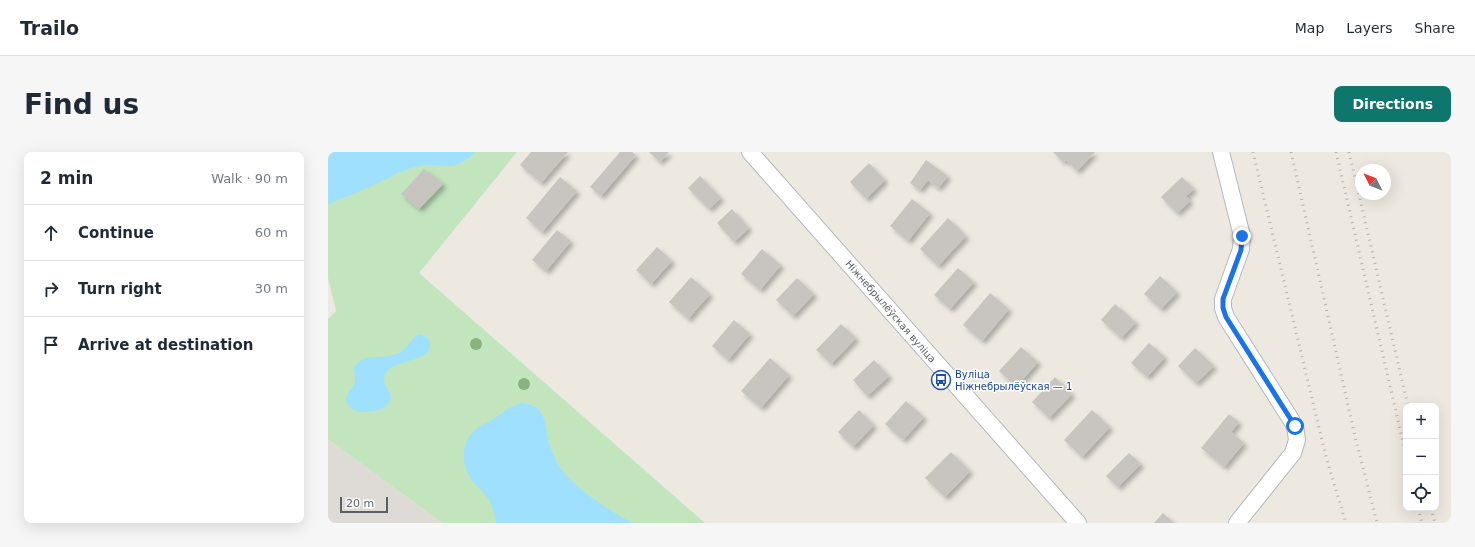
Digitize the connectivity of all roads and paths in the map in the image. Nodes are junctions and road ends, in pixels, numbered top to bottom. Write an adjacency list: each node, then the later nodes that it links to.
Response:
1 (750, 152): 3 (street, Ніжнебрылёўская вуліца)
2 (1221, 152): 4 (street)
3 (1078, 523)
4 (1237, 523)

